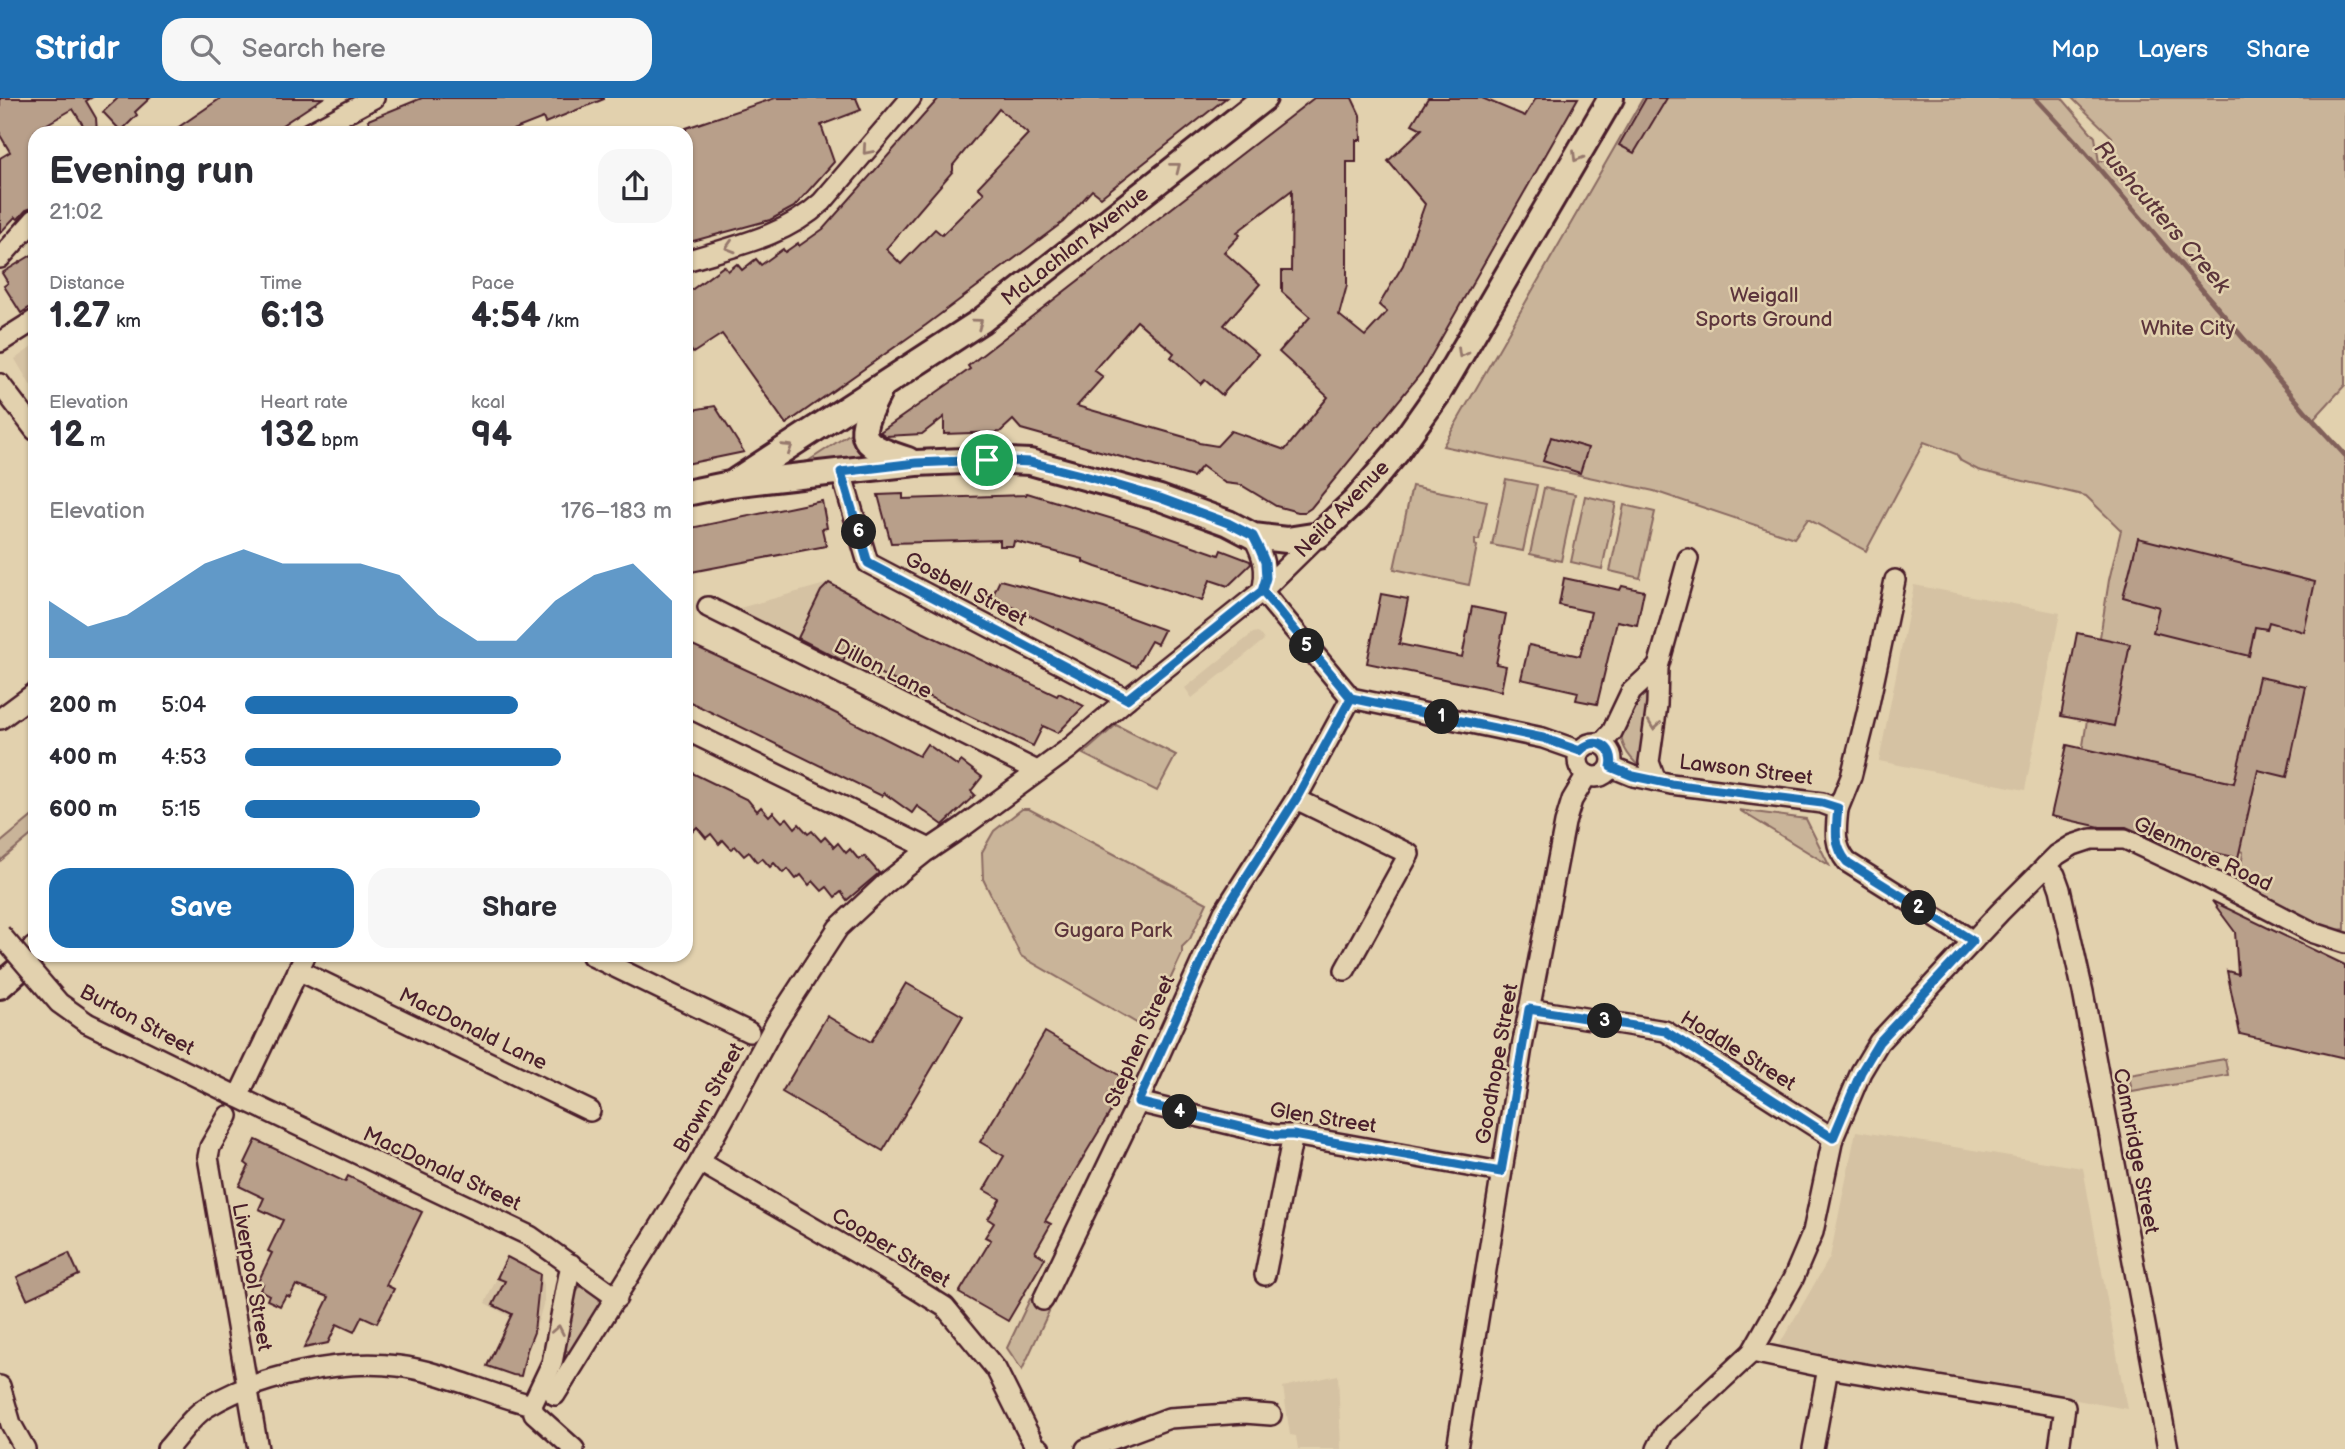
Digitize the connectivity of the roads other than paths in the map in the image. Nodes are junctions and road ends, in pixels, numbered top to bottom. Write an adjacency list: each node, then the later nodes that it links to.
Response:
1 (374, 98): 5 (street)
2 (911, 98): 8 (street, one-way to 8)
3 (1264, 98): 12 (main road, McLachlan Avenue, one-way to 3)
4 (1611, 98): 18 (main road, Neild Avenue, one-way to 18)
5 (322, 126)
6 (28, 227): 7 (street)
7 (0, 258)
8 (693, 259)
9 (28, 324): 10 (street)
10 (0, 342)
11 (0, 384): 13 (street)
12 (881, 388): 14 (main road, McLachlan Avenue); 16 (main road, McLachlan Avenue, one-way to 12)
13 (28, 421)
14 (916, 463): 15 (main road); 19 (main road)
15 (841, 472): 16 (main road); 27 (street, Gosbell Street)
16 (730, 484): 17 (main road)
17 (693, 492)
18 (1319, 535): 19 (main road); 22 (street, Neild Avenue)
19 (1253, 536): 22 (street)
20 (1688, 559): 24 (street)
21 (1895, 580): 37 (street)
22 (1262, 591): 26 (street); 27 (street, Neild Avenue)
23 (708, 607): 33 (street, Dillon Lane)
24 (1658, 667): 30 (street); 35 (street, one-way to 35)
25 (28, 698): 28 (street)
26 (1351, 698): 31 (street); 36 (street, Stephen Street)
27 (1127, 699): 33 (street, Neild Avenue)
28 (0, 719)
29 (693, 733): 38 (street)
30 (1601, 744): 31 (street); 32 (street)
31 (1580, 751): 34 (street)
32 (1611, 767): 34 (street); 35 (street, Lawson Street)
33 (1037, 771): 38 (street, Neild Avenue)
34 (1587, 775): 48 (street, Goodhope Street)
35 (1656, 781): 37 (street, Lawson Street)
36 (1296, 799): 46 (street); 51 (street, Stephen Street)
37 (1838, 808): 41 (street)
38 (930, 849): 56 (street, Brown Street)
39 (2046, 866): 41 (street, Glenmore Road); 42 (street, Glenmore Road); 79 (street, Cambridge Street)
40 (0, 934): 50 (street, Burton Street, bridge)
41 (1973, 941): 55 (street, Glenmore Road)
42 (2345, 943)
43 (28, 959): 47 (main road)
44 (605, 962): 49 (street)
45 (302, 963): 50 (street); 52 (street, MacDonald Lane)
46 (1345, 970)
47 (0, 986)
48 (1529, 1009): 55 (street, Hoddle Street); 57 (street, Goodhope Street)
49 (749, 1031)
50 (238, 1097): 58 (street, MacDonald Street)
51 (1138, 1102): 54 (street, Glen Street); 61 (street, Stephen Street)
52 (590, 1111)
53 (228, 1116): 65 (street, Liverpool Street)
54 (1293, 1135): 57 (street, Glen Street); 59 (street)
55 (1833, 1138): 62 (street, Glenmore Road)
56 (700, 1162): 60 (street, Brown Street); 73 (street, Cooper Street)
57 (1501, 1172): 75 (street, Goodhope Street)
58 (571, 1264): 60 (street, MacDonald Street); 66 (street, one-way to 58)
59 (1265, 1275)
60 (617, 1298): 66 (street, Brown Street)
61 (1043, 1300)
62 (1752, 1352): 63 (street); 76 (street, Glenmore Road)
63 (1828, 1368): 77 (street); 78 (street)
64 (0, 1386): 68 (street)
65 (248, 1388): 66 (street); 70 (street); 71 (street, Liverpool Street)
66 (544, 1405): 72 (street)
67 (1271, 1415): 74 (street)
68 (5, 1427): 69 (street)
69 (25, 1449)
70 (167, 1449)
71 (258, 1449)
72 (573, 1449)
73 (1040, 1449)
74 (1086, 1449)
75 (1457, 1449)
76 (1657, 1449)
77 (1813, 1449)
78 (2059, 1449)
79 (2168, 1449)

